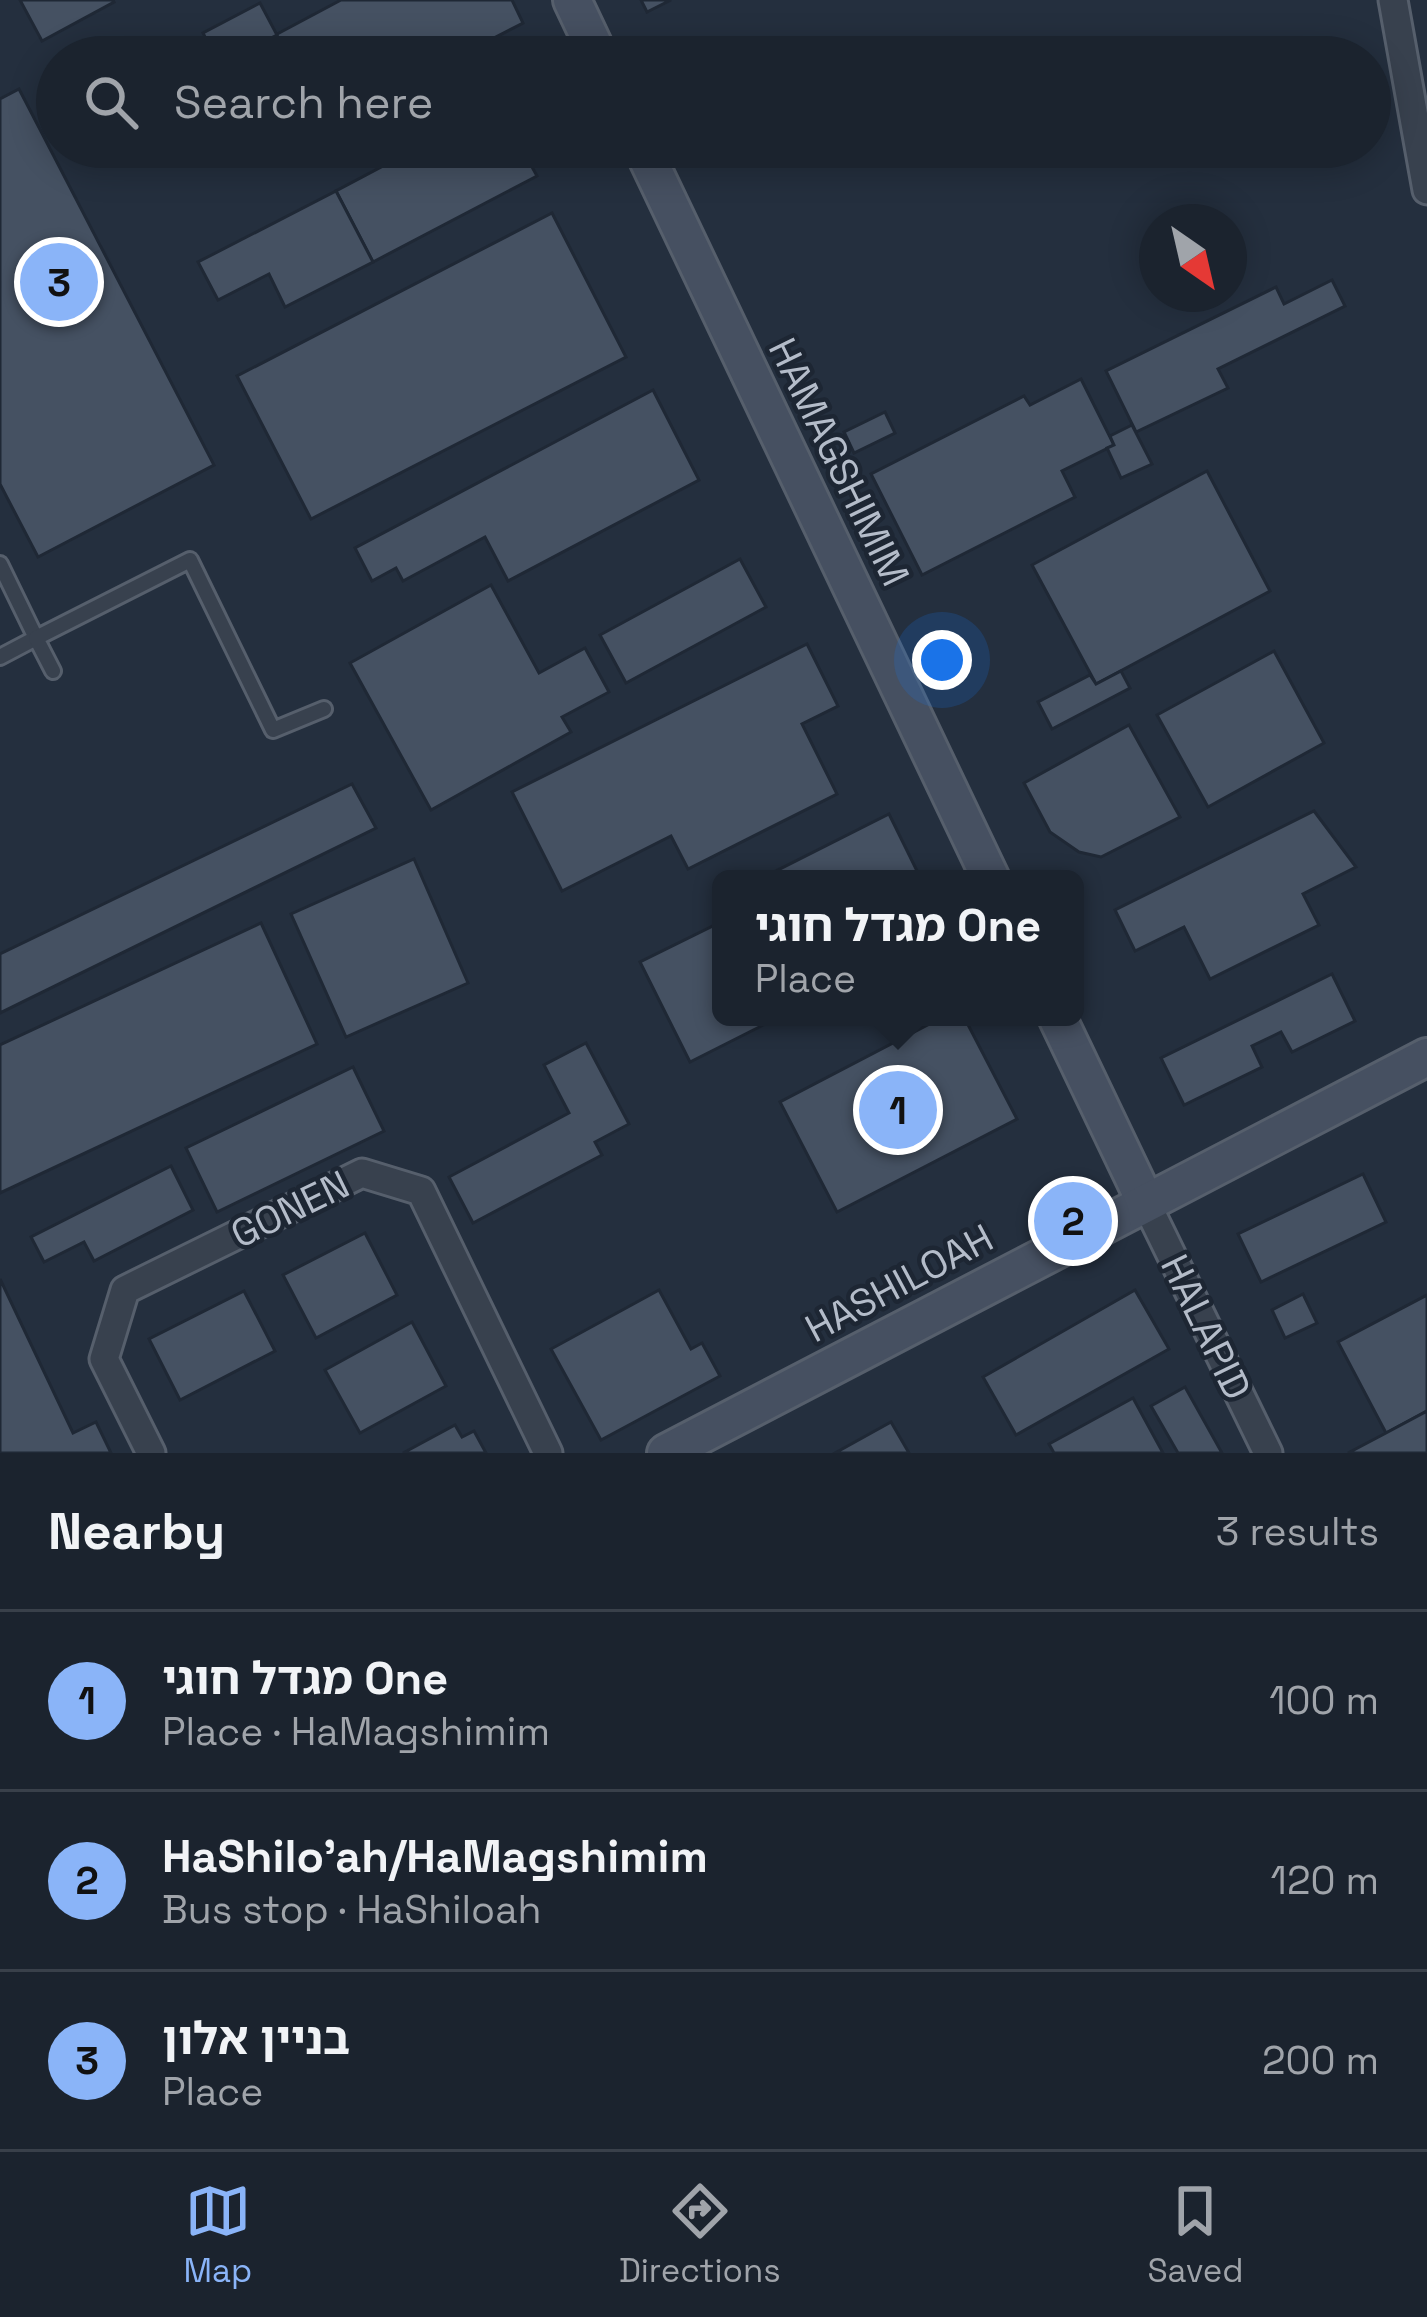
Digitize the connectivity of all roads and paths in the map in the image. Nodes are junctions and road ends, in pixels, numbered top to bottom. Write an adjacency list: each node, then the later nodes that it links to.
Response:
1 (572, 0): 3 (street)
2 (1393, 0): 5 (street)
3 (589, 36)
4 (652, 168): 11 (street, HAMAGSHIMIM)
5 (1427, 190)
6 (0, 564): 7 (lane)
7 (36, 638): 8 (lane); 9 (lane); 10 (lane)
8 (0, 657)
9 (53, 671)
10 (324, 709)
11 (987, 870)
12 (1061, 1026): 14 (street)
13 (1427, 1057): 14 (street, HASHILOAH)
14 (1144, 1201): 17 (street, HASHILOAH); 18 (street, HALAPID)
15 (151, 1453): 16 (street, GONEN)
16 (548, 1453)
17 (666, 1453)
18 (1268, 1453)

